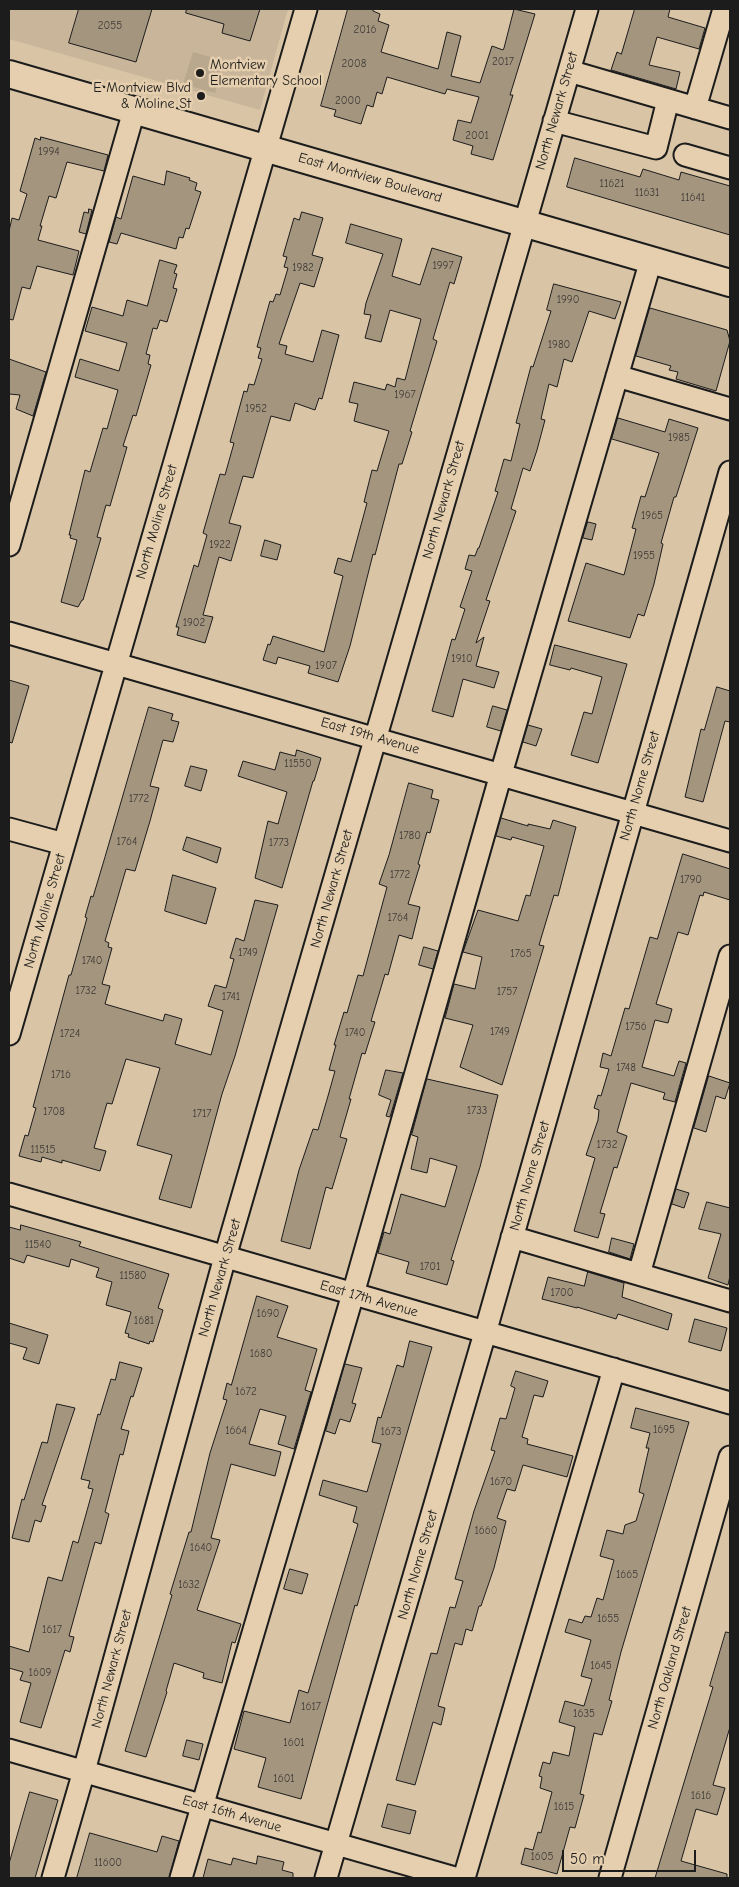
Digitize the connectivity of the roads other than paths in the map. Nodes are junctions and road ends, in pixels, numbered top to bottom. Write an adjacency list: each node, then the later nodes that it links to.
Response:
1 (306, 9): 11 (street, North Moline Street)
2 (587, 9): 4 (street, North Newark Street)
3 (724, 9): 7 (street)
4 (569, 71): 6 (street); 10 (street, North Newark Street)
5 (9, 74): 8 (main road, East Montview Boulevard)
6 (668, 100): 7 (street); 10 (street)
7 (695, 108): 9 (street)
8 (134, 110): 11 (main road, East Montview Boulevard); 20 (street)
9 (730, 118)
10 (554, 121): 14 (street, North Newark Street)
11 (266, 148): 14 (main road, East Montview Boulevard); 22 (street, North Moline Street)
12 (685, 155): 13 (street)
13 (730, 168)
14 (525, 222): 15 (main road, East Montview Boulevard); 23 (street, North Newark Street)
15 (651, 260): 16 (main road, East Montview Boulevard); 17 (street)
16 (730, 283)
17 (617, 376): 18 (street); 24 (street)
18 (730, 409)
19 (730, 472): 25 (street, North Nome Street)
20 (9, 545)
21 (9, 633): 22 (street, East 19th Avenue)
22 (116, 664): 23 (street, East 19th Avenue); 28 (street, North Moline Street)
23 (376, 738): 24 (street, East 19th Avenue); 33 (street, North Newark Street)
24 (501, 774): 25 (street, East 19th Avenue); 35 (street)
25 (632, 813): 27 (street, East 19th Avenue); 32 (street, North Nome Street)
26 (9, 829): 28 (street)
27 (730, 841)
28 (64, 844): 30 (street, North Moline Street)
29 (730, 956): 34 (street)
30 (9, 1034)
31 (9, 1194): 33 (street, East 17th Avenue)
32 (512, 1237): 34 (street); 37 (street, North Nome Street)
33 (225, 1257): 35 (street, East 17th Avenue); 42 (street, North Newark Street)
34 (638, 1274): 36 (street)
35 (353, 1294): 37 (street, East 17th Avenue); 43 (street)
36 (730, 1301)
37 (485, 1333): 38 (street, East 17th Avenue); 44 (street, North Nome Street)
38 (614, 1369): 39 (street, East 17th Avenue); 49 (street)
39 (730, 1403)
40 (730, 1457): 50 (street, North Oakland Street)
41 (9, 1750): 42 (street, East 16th Avenue)
42 (84, 1772): 43 (street, East 16th Avenue); 45 (street, North Newark Street)
43 (203, 1806): 44 (street, East 16th Avenue); 46 (street)
44 (336, 1844): 47 (street, North Nome Street); 48 (street, East 16th Avenue)
45 (53, 1878)
46 (182, 1878)
47 (326, 1878)
48 (456, 1878)
49 (464, 1878)
50 (610, 1878)

